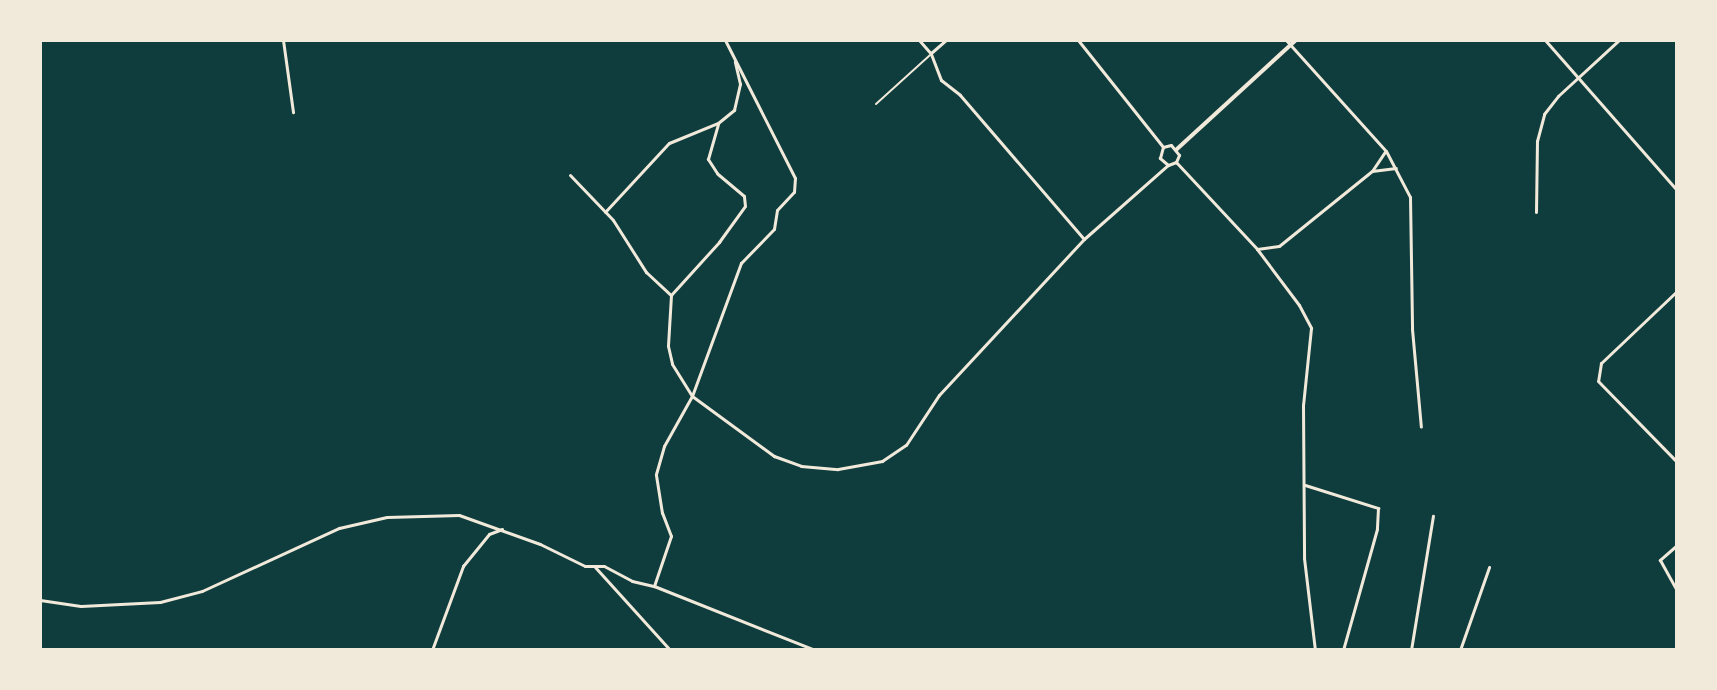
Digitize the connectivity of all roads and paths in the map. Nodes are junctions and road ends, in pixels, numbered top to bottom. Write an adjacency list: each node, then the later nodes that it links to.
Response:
1 (283, 40): 15 (street)
2 (725, 40): 12 (street)
3 (919, 40): 11 (street)
4 (946, 40): 11 (street)
5 (1078, 40): 17 (street)
6 (1286, 40): 10 (street)
7 (1296, 40): 10 (street)
8 (1545, 40): 13 (street)
9 (1619, 40): 13 (street)
10 (1290, 46): 18 (street); 19 (street)
11 (931, 54): 14 (lane); 28 (street)
12 (734, 57): 16 (street); 32 (street)
13 (1579, 79): 25 (street); 27 (street)
14 (876, 104)
15 (293, 112)
16 (718, 123): 26 (street); 31 (street)
17 (1163, 147): 18 (street); 21 (street)
18 (1177, 149): 20 (street)
19 (1386, 151): 22 (street); 23 (street)
20 (1176, 162): 21 (street); 29 (street)
21 (1168, 165): 28 (street)
22 (1396, 168): 23 (street); 33 (street)
23 (1372, 171): 29 (street)
24 (570, 175): 26 (street)
25 (1677, 190)
26 (605, 212): 31 (street)
27 (1536, 212)
28 (1084, 239): 32 (street)
29 (1257, 249): 35 (street)
30 (1677, 291): 34 (street)
31 (671, 295): 32 (street)
32 (692, 396): 41 (street)
33 (1421, 427)
34 (1677, 462)
35 (1305, 485): 47 (street); 48 (street)
36 (1433, 516): 49 (street)
37 (502, 529): 39 (street); 43 (street); 44 (street)
38 (1677, 545): 42 (street)
39 (594, 566): 41 (street); 45 (street)
40 (1489, 567): 50 (street)
41 (654, 586): 46 (street)
42 (1677, 591)
43 (40, 600)
44 (432, 650)
45 (670, 650)
46 (815, 650)
47 (1315, 650)
48 (1343, 650)
49 (1411, 650)
50 (1460, 650)

